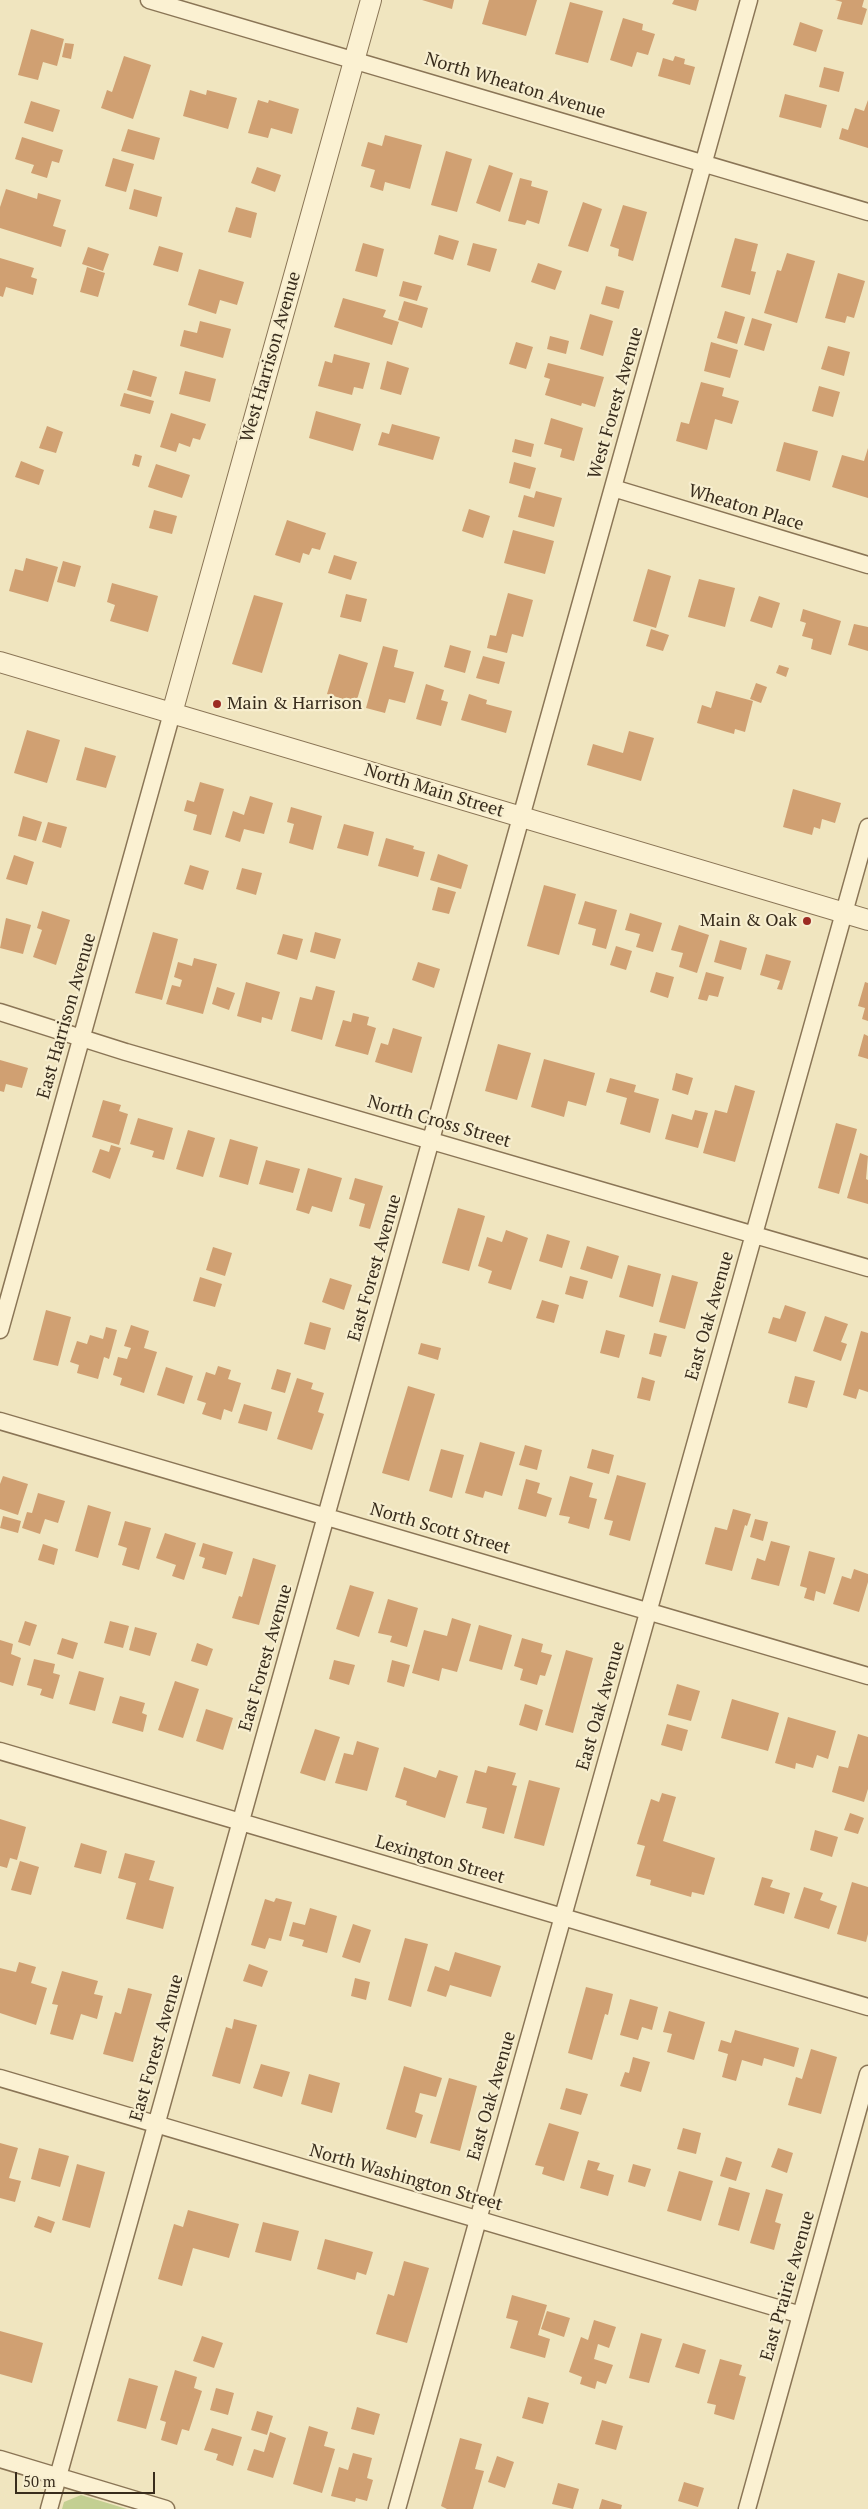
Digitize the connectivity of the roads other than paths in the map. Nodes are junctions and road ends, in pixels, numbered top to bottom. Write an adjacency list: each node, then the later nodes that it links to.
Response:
1 (150, 0): 4 (street, North Wheaton Avenue)
2 (371, 0): 4 (street, West Harrison Avenue)
3 (749, 0): 5 (street, West Forest Avenue)
4 (354, 60): 5 (street, North Wheaton Avenue); 10 (street, West Harrison Avenue)
5 (704, 164): 6 (street, North Wheaton Avenue); 7 (street, West Forest Avenue)
6 (868, 212)
7 (613, 488): 8 (street, Wheaton Place); 11 (street, West Forest Avenue)
8 (868, 565)
9 (0, 662): 10 (street, North Main Street)
10 (172, 713): 11 (street, North Main Street); 16 (street, East Harrison Avenue)
11 (521, 817): 13 (street, North Main Street); 17 (street, East Forest Avenue)
12 (868, 827): 13 (street, East Oak Avenue)
13 (844, 913): 14 (street, North Main Street); 18 (street, East Oak Avenue)
14 (868, 920)
15 (0, 1012): 16 (street, North Cross Street)
16 (82, 1038): 17 (street, North Cross Street); 20 (street, East Harrison Avenue)
17 (431, 1141): 18 (street, North Cross Street); 22 (street, East Forest Avenue)
18 (754, 1235): 19 (street, North Cross Street); 23 (street, East Oak Avenue)
19 (868, 1268)
20 (0, 1330)
21 (0, 1421): 22 (street, North Scott Street)
22 (326, 1517): 23 (street, North Scott Street); 26 (street, East Forest Avenue)
23 (648, 1612): 24 (street, North Scott Street); 27 (street, East Oak Avenue)
24 (868, 1676)
25 (0, 1751): 26 (street, Lexington Street)
26 (241, 1822): 27 (street, Lexington Street); 31 (street, East Forest Avenue)
27 (563, 1917): 28 (street, Lexington Street); 32 (street, East Oak Avenue)
28 (868, 2007)
29 (868, 2074): 33 (street, East Prairie Avenue)
30 (0, 2078): 31 (street, North Washington Street)
31 (156, 2124): 32 (street, North Washington Street); 35 (street, East Forest Avenue)
32 (478, 2220): 33 (street, North Washington Street); 38 (street, East Oak Avenue)
33 (801, 2315): 39 (street, East Prairie Avenue)
34 (0, 2459): 35 (street)
35 (58, 2477): 36 (street, East Forest Avenue); 37 (street)
36 (49, 2509)
37 (166, 2509)
38 (398, 2509)
39 (747, 2509)

